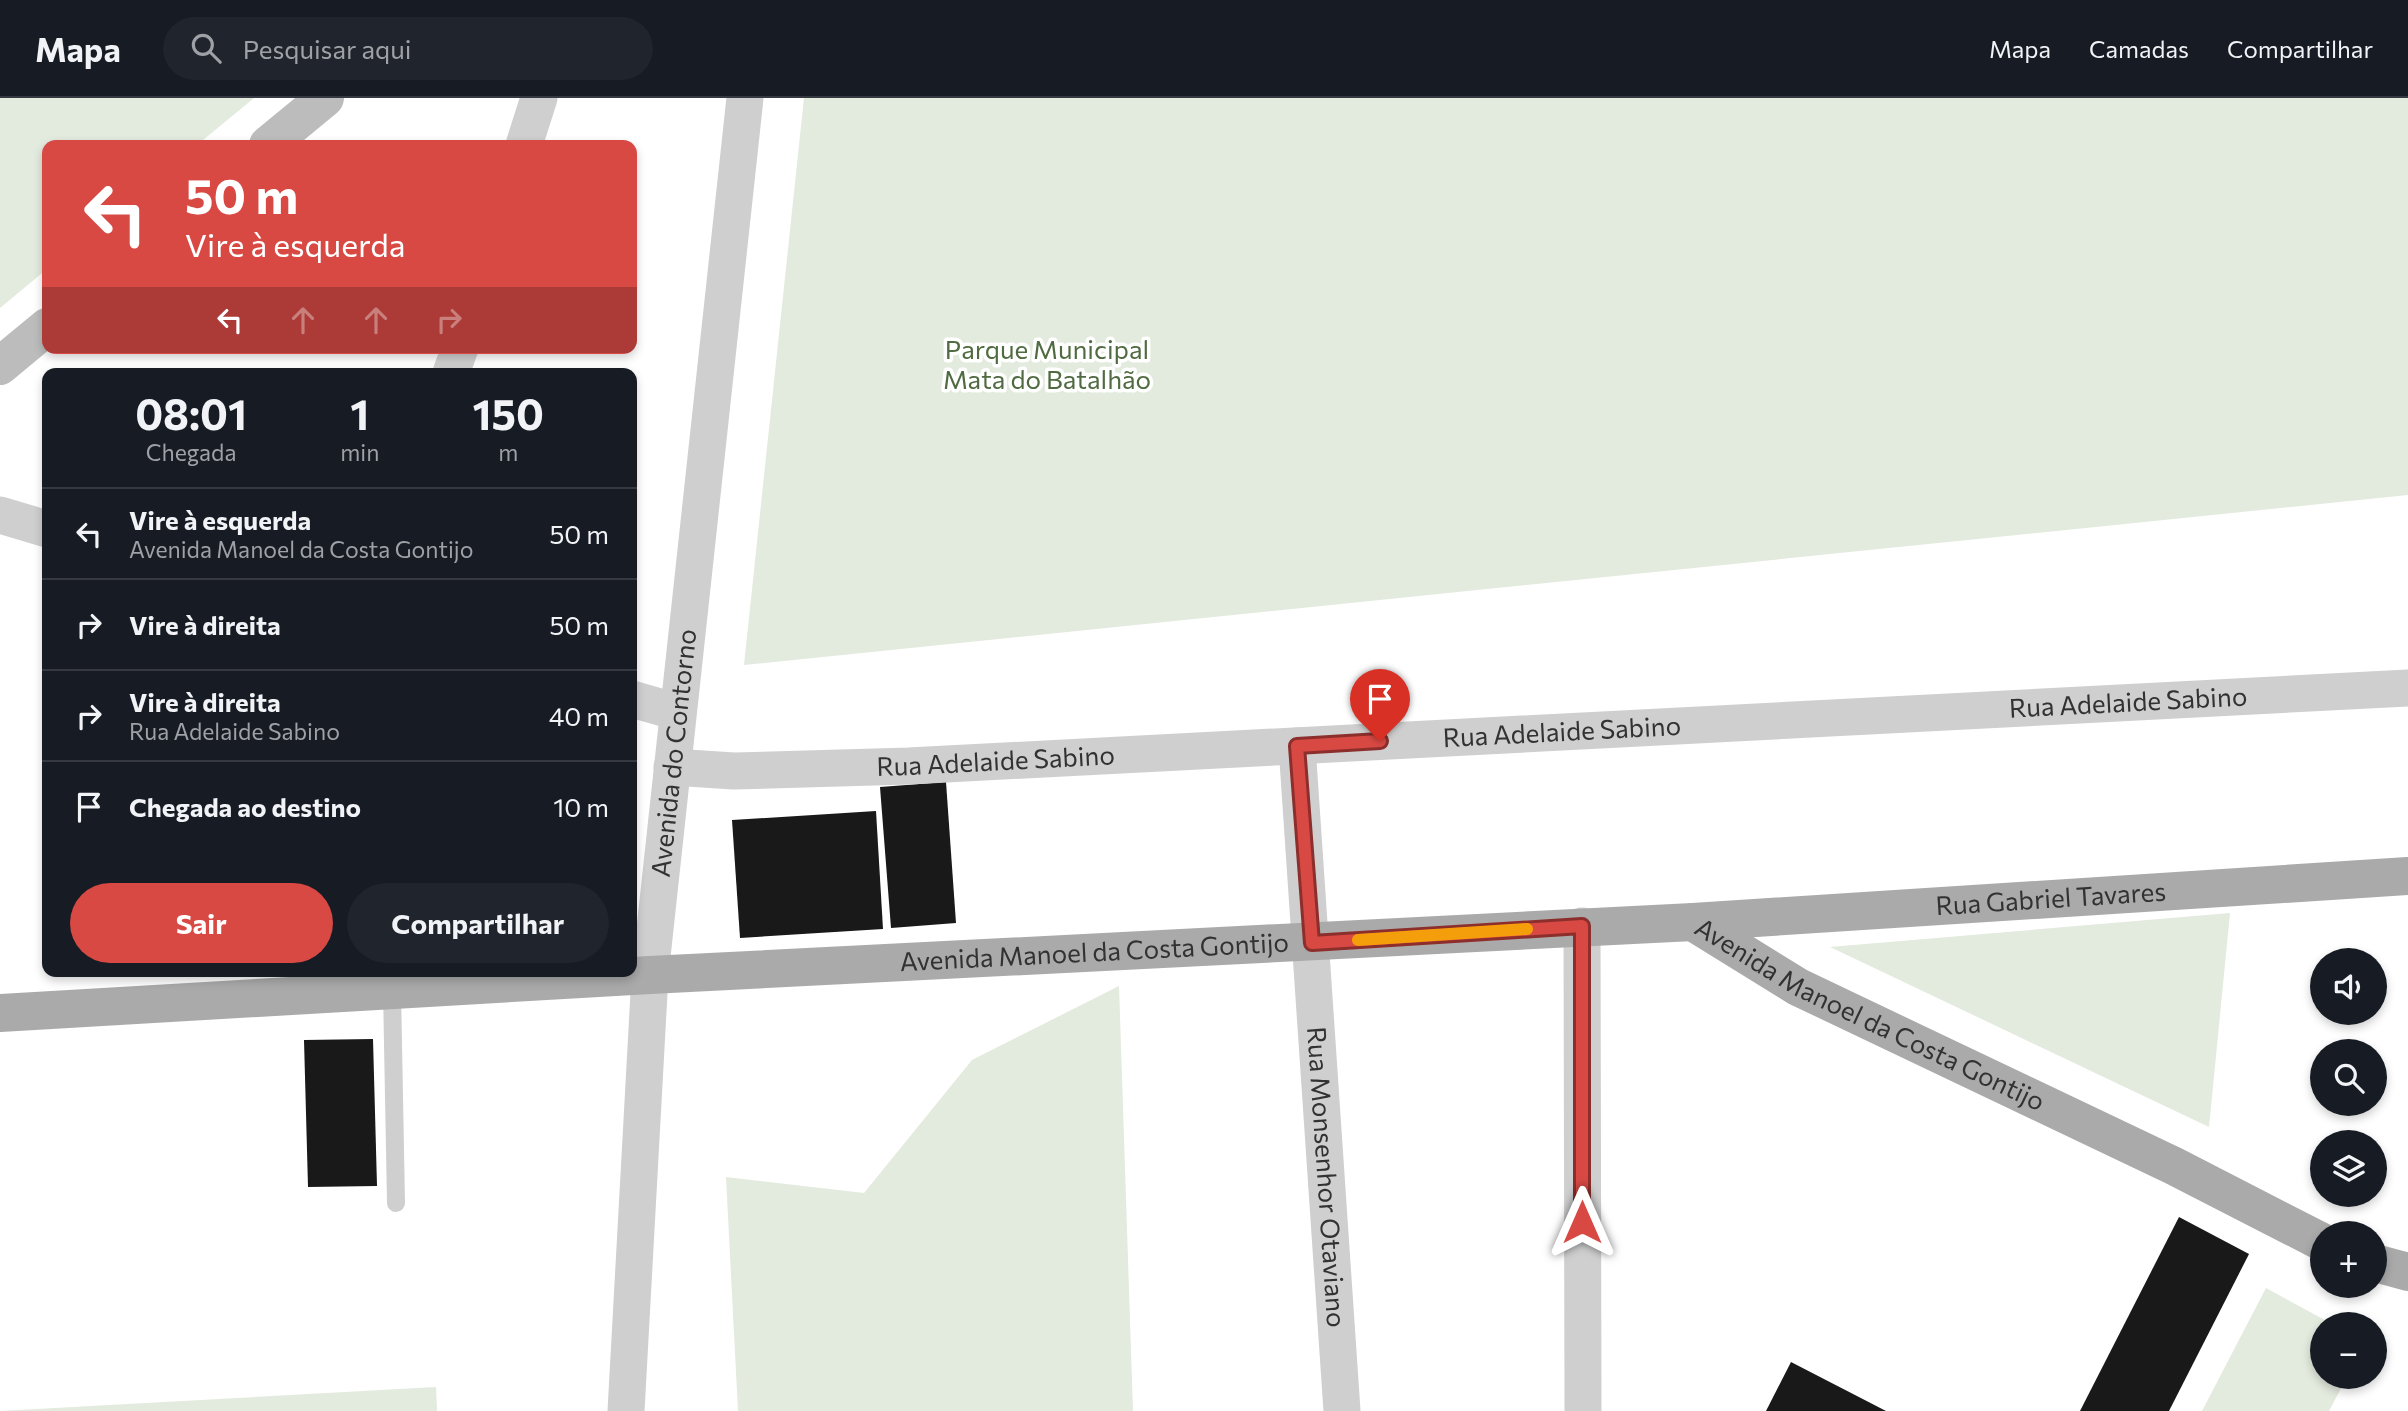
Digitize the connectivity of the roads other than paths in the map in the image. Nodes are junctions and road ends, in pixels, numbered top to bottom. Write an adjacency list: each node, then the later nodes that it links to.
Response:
1 (325, 98): 4 (main road)
2 (539, 98): 5 (street)
3 (745, 98): 12 (street, Avenida do Contorno)
4 (274, 140)
5 (526, 140)
6 (42, 331): 7 (main road)
7 (0, 366)
8 (0, 515): 9 (street)
9 (42, 528)
10 (2408, 688): 13 (street, Rua Adelaide Sabino)
11 (637, 700): 12 (street)
12 (677, 712): 14 (street, Avenida do Contorno)
13 (1297, 746): 14 (street, Rua Adelaide Sabino); 18 (street, Rua Monsenhor Otaviano)
14 (672, 766): 19 (street, Avenida do Contorno)
15 (2408, 876): 16 (main road, Rua Gabriel Tavares)
16 (1693, 922): 17 (main road, Avenida Manoel da Costa Gontijo); 25 (main road, Avenida Manoel da Costa Gontijo)
17 (1582, 926): 18 (main road, Avenida Manoel da Costa Gontijo); 30 (street)
18 (1312, 943): 19 (main road, Avenida Manoel da Costa Gontijo); 29 (street, Rua Monsenhor Otaviano)
19 (650, 975): 20 (main road, Avenida Manoel da Costa Gontijo); 28 (street, Avenida do Contorno)
20 (637, 976)
21 (616, 977): 22 (main road, Avenida Manoel da Costa Gontijo)
22 (392, 990): 23 (main road, Avenida Manoel da Costa Gontijo); 24 (lane)
23 (0, 1013)
24 (396, 1203)
25 (2310, 1236)
26 (2387, 1266): 27 (main road)
27 (2408, 1272)
28 (626, 1411)
29 (1342, 1411)
30 (1583, 1411)

